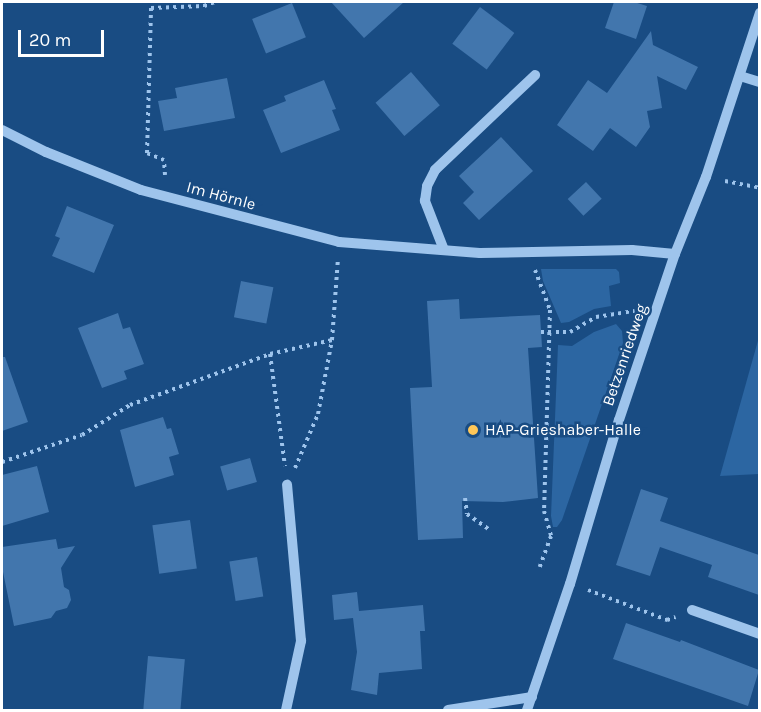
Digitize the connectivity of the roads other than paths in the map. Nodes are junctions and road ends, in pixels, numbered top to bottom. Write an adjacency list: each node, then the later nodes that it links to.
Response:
1 (759, 13): 3 (street, Betzenriedweg)
2 (535, 75): 6 (street)
3 (741, 76): 4 (street); 7 (street, Betzenriedweg)
4 (759, 82)
5 (2, 130): 6 (street, Im Hörnle)
6 (444, 250): 7 (street, Im Hörnle)
7 (675, 254): 11 (street, Betzenriedweg)
8 (287, 485): 12 (street)
9 (692, 610): 10 (street)
10 (759, 634)
11 (532, 697): 13 (street); 14 (street, Betzenriedweg)
12 (286, 711)
13 (448, 711)
14 (527, 711)

